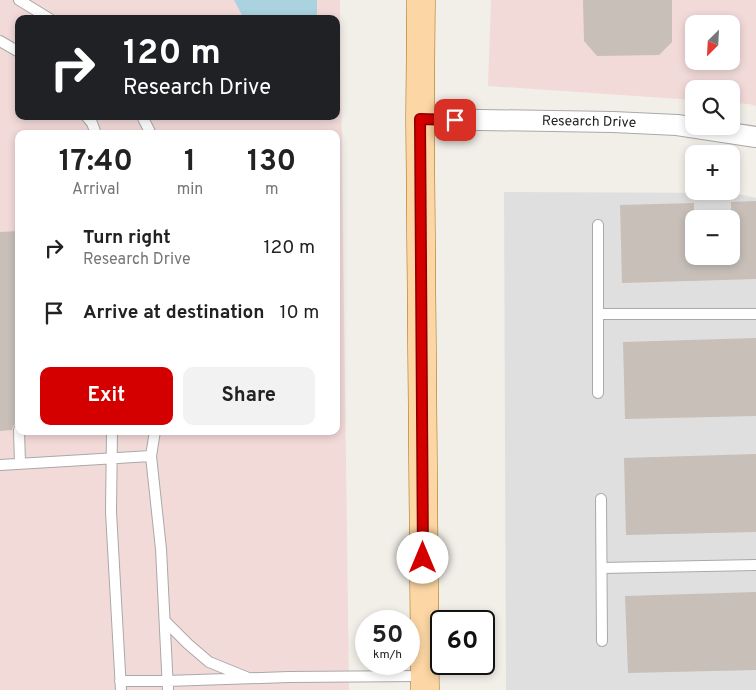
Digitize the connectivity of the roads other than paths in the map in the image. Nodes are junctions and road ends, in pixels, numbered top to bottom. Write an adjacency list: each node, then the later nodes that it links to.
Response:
1 (19, 0): 3 (lane)
2 (421, 0): 6 (main road)
3 (43, 15)
4 (0, 41): 5 (lane)
5 (15, 50)
6 (420, 119): 7 (street, Research Drive); 25 (main road)
7 (756, 137)
8 (598, 225): 9 (lane)
9 (598, 314): 10 (lane); 11 (lane)
10 (756, 314)
11 (598, 393)
12 (19, 435): 17 (lane)
13 (112, 435): 16 (lane)
14 (154, 435): 15 (lane)
15 (151, 456): 16 (lane); 22 (lane)
16 (112, 457): 17 (lane); 26 (lane)
17 (20, 463): 18 (lane)
18 (0, 465)
19 (601, 499): 21 (lane)
20 (756, 565): 21 (lane)
21 (602, 568): 23 (lane)
22 (165, 621): 24 (lane); 27 (lane)
23 (602, 641)
24 (249, 678): 25 (lane); 27 (lane)
25 (425, 683)
26 (120, 686): 27 (lane)
27 (168, 686)

